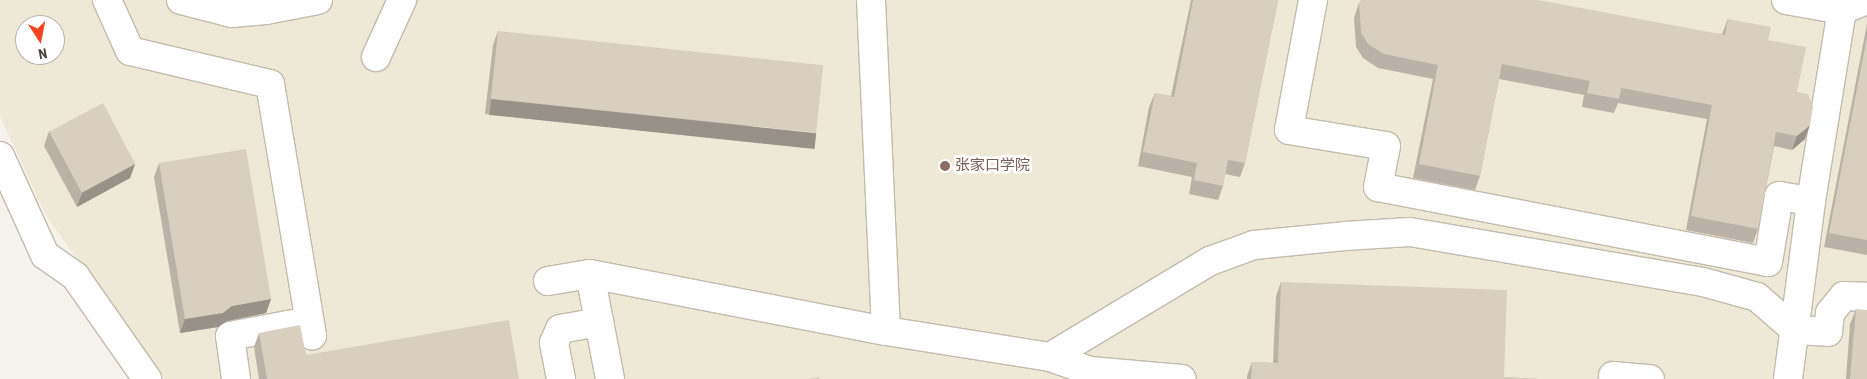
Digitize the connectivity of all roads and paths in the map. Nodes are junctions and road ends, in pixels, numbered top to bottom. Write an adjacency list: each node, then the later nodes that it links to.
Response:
1 (107, 0): 22 (lane)
2 (181, 0): 3 (lane)
3 (318, 0)
4 (402, 0): 9 (lane)
5 (872, 0): 17 (lane)
6 (1313, 0): 11 (lane)
7 (1786, 0): 8 (lane)
8 (1855, 5): 11 (lane)
9 (376, 57)
10 (0, 156): 21 (lane)
11 (1811, 201): 16 (lane)
12 (590, 274): 13 (lane); 15 (lane); 17 (lane)
13 (548, 281)
14 (1867, 298): 16 (lane)
15 (599, 322): 23 (lane); 24 (lane)
16 (1795, 330): 18 (lane); 27 (lane)
17 (886, 331): 18 (lane)
18 (1050, 358): 19 (lane)
19 (1091, 375): 25 (lane)
20 (1613, 376): 26 (lane)
21 (147, 379)
22 (236, 379)
23 (561, 379)
24 (610, 379)
25 (1182, 379)
26 (1648, 379)
27 (1788, 379)

